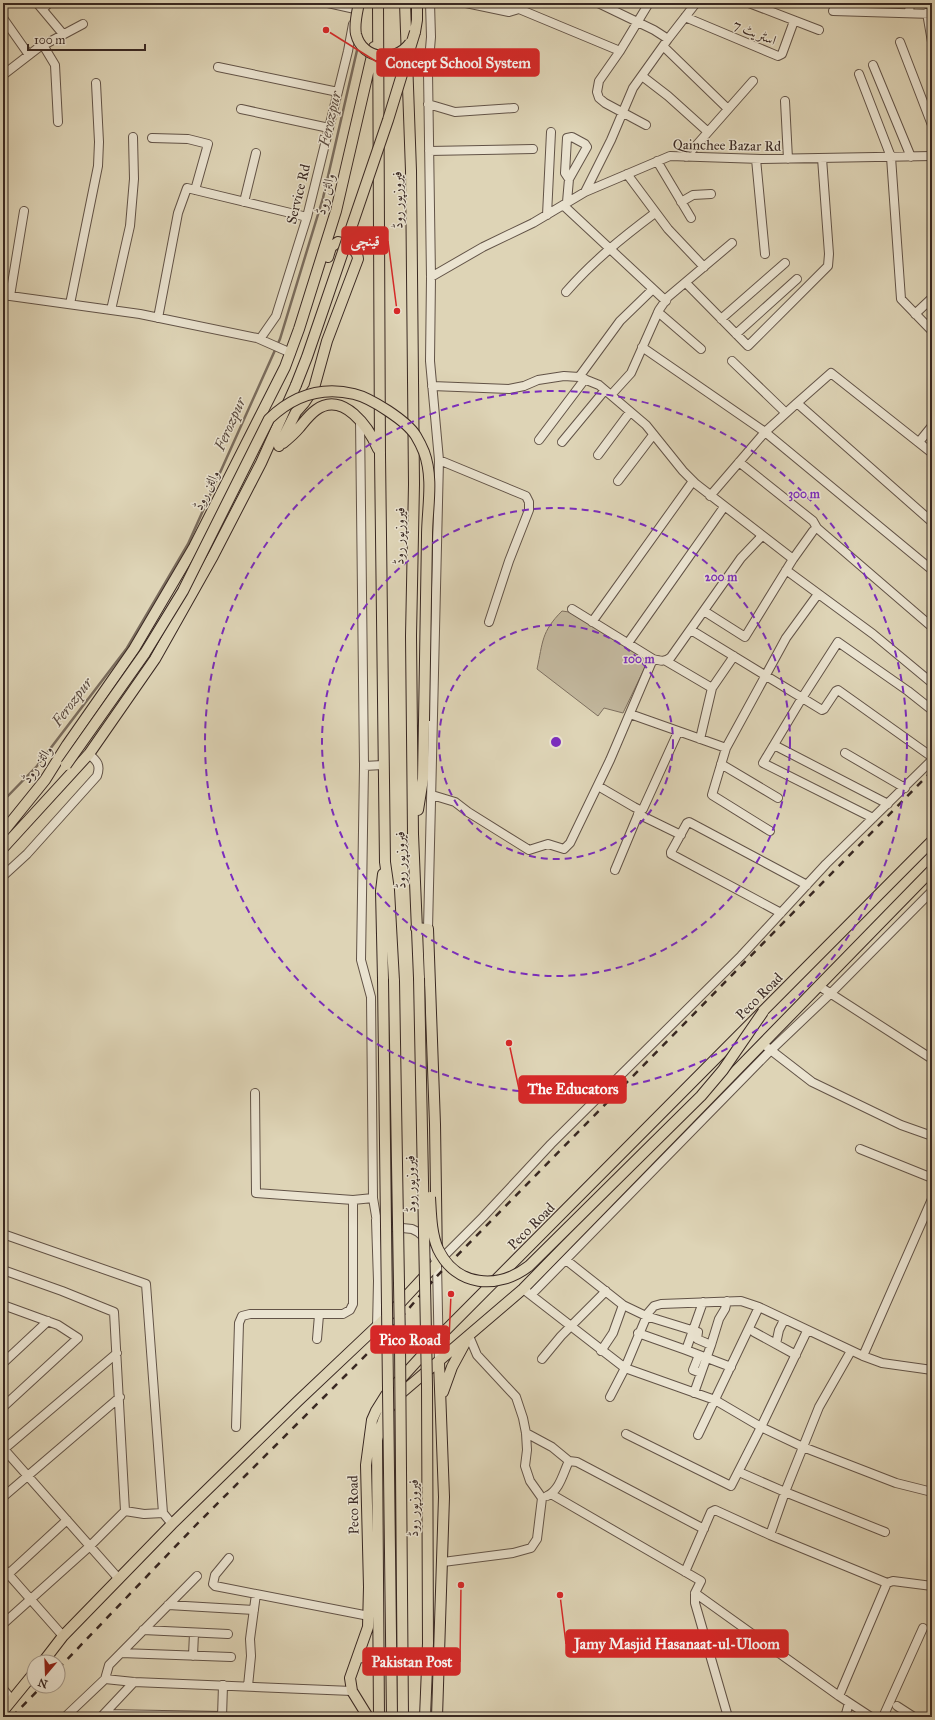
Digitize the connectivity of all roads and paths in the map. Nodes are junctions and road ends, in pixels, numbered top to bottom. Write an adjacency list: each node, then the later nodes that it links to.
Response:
1 (328, 3): 14 (street)
2 (378, 3): 25 (main road, فیروزپور روڈ)
3 (405, 3): 176 (main road, فیروزپور روڈ)
4 (417, 3): 27 (main road)
5 (430, 3): 45 (street)
6 (466, 3): 15 (street)
7 (598, 3): 23 (street)
8 (648, 3): 23 (street)
9 (696, 3): 20 (street)
10 (750, 3): 22 (street)
11 (862, 3): 17 (street)
12 (910, 3): 18 (street)
13 (43, 5): 28 (street)
14 (356, 5): 27 (main road, bridge); 43 (street, Service Rd)
15 (522, 6): 34 (street)
16 (833, 11): 17 (street)
17 (866, 12): 18 (street)
18 (908, 13): 19 (street)
19 (930, 14): 31 (street)
20 (686, 17): 22 (street, اسٹریٹ 7); 29 (street)
21 (3, 18): 35 (street)
22 (794, 21): 26 (street)
23 (638, 22): 29 (street); 34 (street)
24 (84, 24): 28 (street)
25 (378, 30): 101 (main road, والٹن روڈ); 124 (main road, فیروزپور روڈ)
26 (819, 30)
27 (415, 32): 128 (main road, bridge)
28 (62, 34): 32 (street)
29 (668, 39): 33 (street)
30 (900, 42): 52 (street)
31 (932, 42)
32 (43, 45): 35 (street); 50 (street)
33 (663, 46): 40 (street); 48 (street)
34 (620, 51): 49 (street)
35 (29, 55): 39 (street)
36 (872, 65): 64 (street)
37 (218, 66): 43 (street)
38 (859, 74): 63 (street)
39 (3, 75)
40 (642, 76): 49 (street); 55 (street)
41 (753, 81): 48 (street)
42 (96, 83): 95 (street)
43 (338, 92): 53 (street, Service Rd)
44 (785, 101): 67 (street)
45 (428, 104): 46 (street); 59 (street)
46 (514, 108)
47 (240, 109): 53 (street)
48 (728, 109): 55 (street)
49 (623, 113): 51 (street); 72 (street)
50 (58, 122)
51 (646, 125)
52 (932, 125)
53 (329, 128): 80 (street, Service Rd)
54 (551, 132): 79 (street)
55 (708, 132): 62 (street)
56 (133, 137): 96 (street)
57 (152, 138): 71 (street)
58 (533, 149): 59 (street)
59 (429, 151): 87 (street)
60 (256, 153): 74 (street)
61 (932, 156): 64 (street, Qainchee Bazar Rd)
62 (686, 157): 66 (street, Qainchee Bazar Rd); 68 (street, Qainchee Bazar Rd)
63 (891, 157): 64 (street, Qainchee Bazar Rd); 65 (street, Qainchee Bazar Rd); 98 (street)
64 (911, 157)
65 (822, 158): 67 (street, Qainchee Bazar Rd); 103 (street)
66 (756, 159): 67 (street, Qainchee Bazar Rd); 84 (street)
67 (788, 159)
68 (657, 161): 69 (street, Qainchee Bazar Rd); 75 (street)
69 (627, 174): 72 (street, Qainchee Bazar Rd); 78 (street)
70 (569, 179): 70 (street); 76 (street)
71 (196, 190): 74 (street); 99 (street)
72 (585, 192): 76 (street, Qainchee Bazar Rd)
73 (711, 194): 75 (street)
74 (244, 202): 80 (street)
75 (681, 202): 81 (street)
76 (565, 204): 79 (street, Qainchee Bazar Rd); 83 (street)
77 (24, 211): 92 (street)
78 (656, 213): 83 (street); 86 (street)
79 (547, 215): 87 (street, Qainchee Bazar Rd)
80 (307, 217): 104 (street, Service Rd)
81 (691, 218)
82 (732, 243): 86 (street)
83 (609, 248): 90 (street); 91 (street)
84 (765, 254)
85 (785, 263): 100 (street)
86 (704, 267): 89 (street)
87 (431, 277): 110 (street)
88 (797, 279): 103 (street)
89 (686, 283): 94 (street); 100 (street)
90 (653, 289): 94 (street); 109 (street)
91 (566, 292)
92 (7, 295): 95 (street)
93 (932, 298): 98 (street)
94 (666, 301): 97 (street)
95 (70, 304): 96 (street)
96 (111, 310): 99 (street)
97 (658, 312): 105 (street); 106 (street)
98 (915, 314): 102 (street)
99 (158, 318): 104 (street)
100 (721, 318): 103 (street)
101 (299, 329): 107 (main road, والٹن روڈ); 122 (main road)
102 (932, 331)
103 (736, 334)
104 (260, 339): 107 (street)
105 (642, 347): 111 (street); 117 (street)
106 (701, 349)
107 (291, 352): 166 (main road, والٹن روڈ)
108 (732, 361): 114 (street)
109 (582, 378): 110 (street); 111 (street); 119 (street)
110 (432, 386): 126 (street)
111 (608, 392): 113 (street); 120 (street)
112 (797, 403): 114 (street); 121 (street); 133 (street)
113 (630, 412): 118 (street); 125 (street)
114 (786, 413): 117 (street)
115 (360, 420): 122 (main road); 124 (main road); 165 (street)
116 (932, 426): 121 (street)
117 (765, 432): 127 (street); 138 (street)
118 (653, 435): 129 (street); 130 (street)
119 (539, 440)
120 (562, 442)
121 (919, 442): 123 (street)
122 (279, 446): 128 (main road)
123 (932, 453)
124 (380, 455): 164 (main road, فیروزپور روڈ)
125 (598, 455)
126 (439, 460): 142 (street); 169 (street)
127 (739, 462): 131 (street); 144 (street)
128 (261, 463): 161 (main road)
129 (618, 481)
130 (693, 481): 131 (street); 143 (street)
131 (710, 496): 132 (street)
132 (724, 507): 135 (street); 146 (street)
133 (932, 522)
134 (813, 531): 136 (street)
135 (760, 535): 136 (street); 141 (street)
136 (793, 559): 137 (street)
137 (786, 570): 139 (street); 141 (street)
138 (932, 570)
139 (818, 594): 150 (street); 151 (street)
140 (572, 609): 143 (street)
141 (704, 611): 145 (street)
142 (489, 622)
143 (592, 622): 146 (street)
144 (932, 627)
145 (691, 630): 147 (street); 149 (street)
146 (628, 643): 148 (street)
147 (734, 656): 150 (street); 152 (street)
148 (653, 659): 149 (street); 155 (street)
149 (666, 661): 152 (street)
150 (765, 674): 153 (street); 159 (street)
151 (932, 683)
152 (712, 688): 157 (street)
153 (802, 698): 154 (street); 158 (street); 162 (street)
154 (932, 710)
155 (630, 714): 156 (street); 167 (street)
156 (678, 732): 157 (street); 172 (street)
157 (700, 739): 159 (street)
158 (774, 745): 171 (street); 173 (street)
159 (726, 748): 163 (street)
160 (845, 753): 168 (street)
161 (89, 754): 179 (main road); 183 (street)
162 (932, 758): 168 (street)
163 (721, 764): 170 (street); 174 (street)
164 (383, 765): 165 (street); 180 (main road, فیروزپور روڈ)
165 (364, 766): 202 (street)
166 (45, 780): 175 (main road, والٹن روڈ); 176 (main road, bridge)
167 (598, 786): 169 (street); 172 (street)
168 (905, 788): 171 (street)
169 (432, 795): 188 (street)
170 (778, 798)
171 (888, 804): 173 (street)
172 (639, 812): 177 (street); 181 (street)
173 (873, 818): 184 (street)
174 (770, 830)
175 (3, 832)
176 (413, 834): 187 (main road, فیروزپور روڈ)
177 (681, 835): 184 (street); 186 (street)
178 (932, 841): 191 (main road, Peco Road)
179 (3, 848)
180 (385, 862): 320 (main road, bridge); 321 (main road, فیروزپور روڈ, bridge)
181 (615, 870)
182 (931, 872): 189 (main road)
183 (3, 876)
184 (806, 885): 186 (street)
185 (932, 891): 190 (street)
186 (781, 913): 208 (street)
187 (416, 928): 188 (main road); 196 (main road, فیروزپور روڈ, bridge)
188 (428, 929): 208 (main road)
189 (819, 986): 190 (street); 192 (main road)
190 (831, 993): 193 (street); 194 (street)
191 (763, 1012): 196 (main road, bridge); 229 (main road, Peco Road)
192 (762, 1044): 193 (street); 199 (main road)
193 (771, 1050): 197 (street); 200 (street)
194 (932, 1060)
195 (255, 1093): 204 (street)
196 (423, 1135): 322 (main road, فیروزپور روڈ, bridge)
197 (932, 1136)
198 (860, 1149): 201 (street)
199 (654, 1153): 200 (street); 211 (main road)
200 (663, 1162): 207 (street)
201 (932, 1178)
202 (373, 1198): 204 (street); 205 (street)
203 (932, 1199): 238 (street)
204 (353, 1200): 218 (street)
205 (376, 1220): 208 (street); 222 (street)
206 (3, 1234): 268 (street)
207 (566, 1260): 210 (street); 211 (street)
208 (437, 1263): 222 (main road); 229 (street)
209 (3, 1270): 236 (street)
210 (606, 1291): 214 (street); 223 (street)
211 (527, 1292): 223 (street); 228 (main road)
212 (728, 1301): 213 (street); 216 (street); 232 (street)
213 (703, 1302): 219 (street); 224 (street)
214 (623, 1305): 219 (street); 234 (street)
215 (6, 1306): 217 (street); 221 (street)
216 (759, 1308): 220 (street); 243 (street)
217 (3, 1314)
218 (319, 1314): 230 (street); 253 (street)
219 (646, 1316): 224 (street); 227 (street)
220 (784, 1320): 225 (street); 231 (street)
221 (48, 1321): 242 (street); 251 (street)
222 (377, 1327): 270 (main road)
223 (571, 1327): 234 (street); 240 (street)
224 (692, 1331): 232 (street); 233 (street)
225 (807, 1331): 235 (street); 237 (street)
226 (754, 1332): 231 (street)
227 (638, 1333): 233 (street); 244 (street)
228 (469, 1336): 241 (main road); 250 (main road); 254 (street)
229 (438, 1338): 241 (street); 288 (main road, Peco Road)
230 (318, 1339)
231 (776, 1344): 237 (street)
232 (711, 1345): 239 (street)
233 (686, 1350): 239 (street)
234 (601, 1351): 244 (street)
235 (851, 1352): 238 (street); 257 (street)
236 (117, 1353): 247 (street); 258 (street)
237 (796, 1355): 252 (street)
238 (863, 1356): 245 (street)
239 (703, 1357): 243 (street); 246 (street)
240 (542, 1359)
241 (439, 1362): 250 (main road); 300 (main road)
242 (3, 1363)
243 (731, 1367): 249 (street)
244 (625, 1368): 246 (street); 248 (street)
245 (932, 1370)
246 (694, 1393): 249 (street)
247 (120, 1397): 261 (street); 267 (street)
248 (610, 1397)
249 (715, 1400): 252 (street); 256 (street)
250 (441, 1402): 276 (main road)
251 (3, 1407)
252 (762, 1427): 257 (street); 260 (street)
253 (236, 1428)
254 (526, 1433): 259 (street); 266 (street)
255 (626, 1434): 260 (street)
256 (698, 1435)
257 (803, 1447): 262 (street); 263 (street)
258 (3, 1449): 261 (street)
259 (569, 1461): 264 (street); 271 (street)
260 (739, 1472): 262 (street)
261 (27, 1475): 265 (street); 269 (street)
262 (785, 1492): 272 (street); 273 (street)
263 (932, 1492)
264 (551, 1494): 266 (street); 277 (street)
265 (3, 1497)
266 (542, 1498): 276 (street)
267 (125, 1511): 268 (street); 274 (street)
268 (163, 1513): 270 (street)
269 (67, 1520): 274 (street); 278 (street)
270 (172, 1524): 280 (main road)
271 (704, 1529): 273 (street); 277 (street)
272 (886, 1532)
273 (770, 1535): 281 (street)
274 (90, 1546): 280 (street); 285 (street)
275 (230, 1558): 284 (street)
276 (443, 1562): 323 (main road)
277 (685, 1572): 283 (street)
278 (5, 1574): 285 (street)
279 (197, 1576): 286 (street)
280 (119, 1579): 294 (main road)
281 (887, 1583): 282 (street); 308 (street)
282 (932, 1586)
283 (695, 1593): 308 (street); 324 (street)
284 (256, 1594): 287 (street); 288 (street)
285 (31, 1600): 289 (street); 294 (street)
286 (168, 1604): 287 (street); 291 (street)
287 (254, 1610): 305 (street)
288 (369, 1616): 299 (main road, Peco Road)
289 (3, 1624)
290 (924, 1628): 327 (street)
291 (143, 1630): 292 (street); 295 (street)
292 (194, 1633): 293 (street); 297 (street)
293 (228, 1634)
294 (63, 1636): 296 (main road)
295 (121, 1653): 297 (street); 301 (street)
296 (49, 1654)
297 (193, 1656): 298 (street)
298 (231, 1658)
299 (357, 1658): 300 (main road); 307 (main road, Peco Road)
300 (379, 1668): 309 (main road)
301 (104, 1679): 302 (street); 316 (street)
302 (134, 1682): 304 (street); 315 (street)
303 (26, 1683): 310 (main road)
304 (223, 1685): 305 (street); 317 (street)
305 (248, 1686): 307 (street)
306 (3, 1689): 310 (street)
307 (352, 1691): 312 (main road, Peco Road)
308 (839, 1696): 311 (street)
309 (379, 1697): 312 (main road); 319 (main road)
310 (12, 1700): 314 (main road)
311 (849, 1703): 325 (street); 326 (street)
312 (359, 1704): 318 (main road, Peco Road)
313 (897, 1706): 328 (street)
314 (3, 1711)
315 (103, 1716): 317 (street)
316 (65, 1717)
317 (222, 1717)
318 (368, 1717)
319 (379, 1717)
320 (392, 1717)
321 (403, 1717)
322 (425, 1717)
323 (437, 1717)
324 (728, 1717)
325 (845, 1717)
326 (871, 1717)
327 (883, 1717)
328 (914, 1717)

